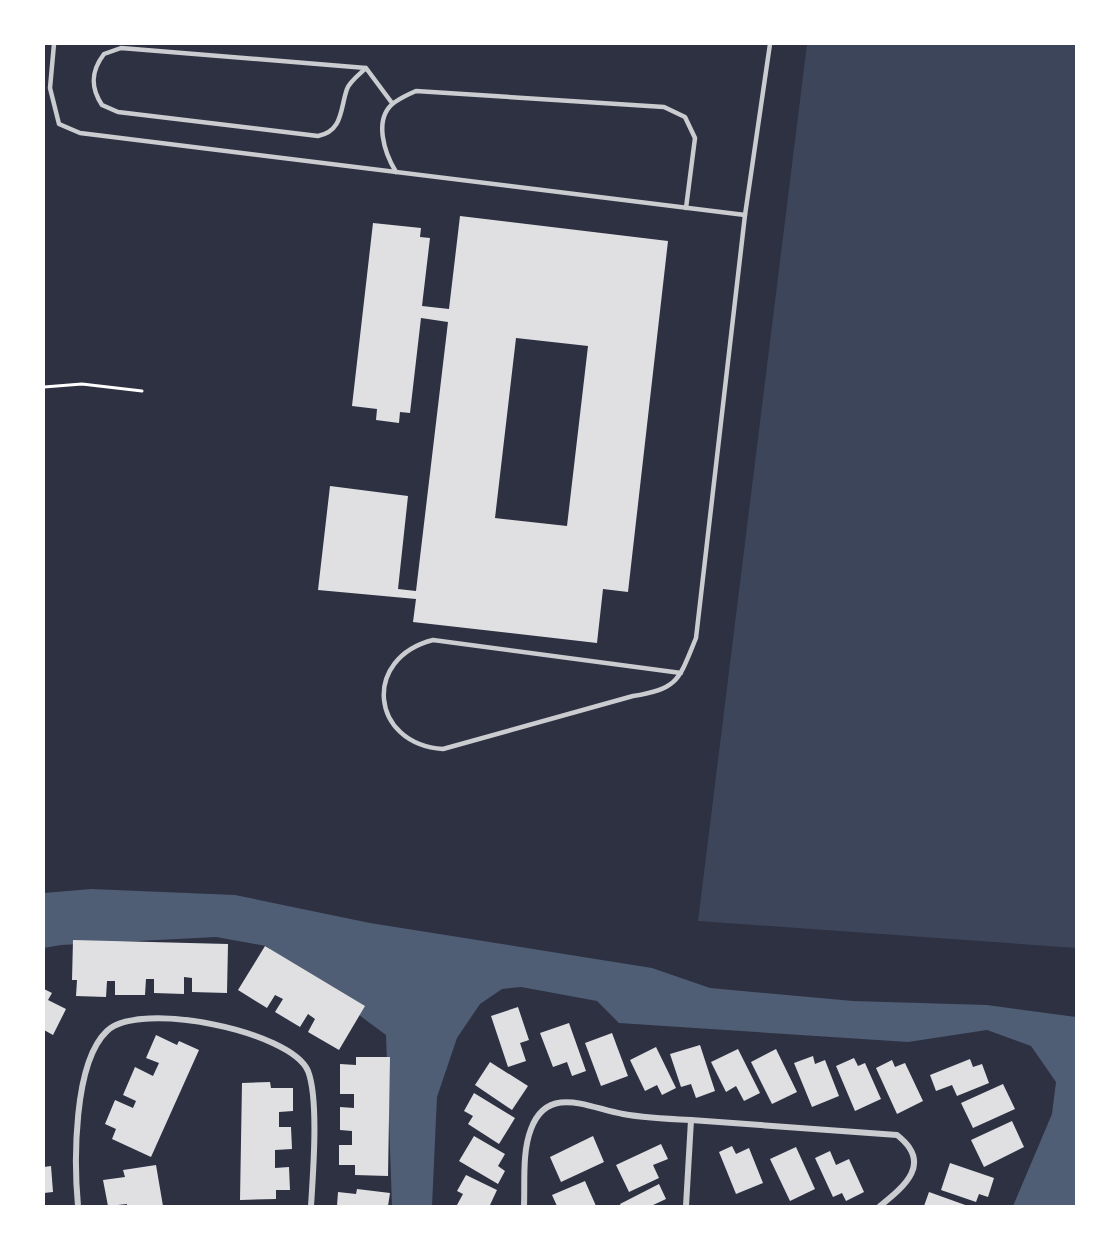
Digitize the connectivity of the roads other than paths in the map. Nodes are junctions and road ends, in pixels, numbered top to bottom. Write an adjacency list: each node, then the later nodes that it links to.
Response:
1 (54, 44): 5 (lane)
2 (771, 44): 7 (lane)
3 (366, 68): 3 (lane); 4 (lane)
4 (392, 103): 5 (lane); 6 (lane)
5 (396, 172): 6 (lane)
6 (686, 208): 7 (lane)
7 (745, 215): 8 (lane)
8 (681, 673): 8 (lane)
9 (691, 1120): 12 (street); 13 (street); 14 (street)
10 (78, 1206): 11 (street)
11 (311, 1206)
12 (524, 1206)
13 (686, 1206)
14 (880, 1206)

